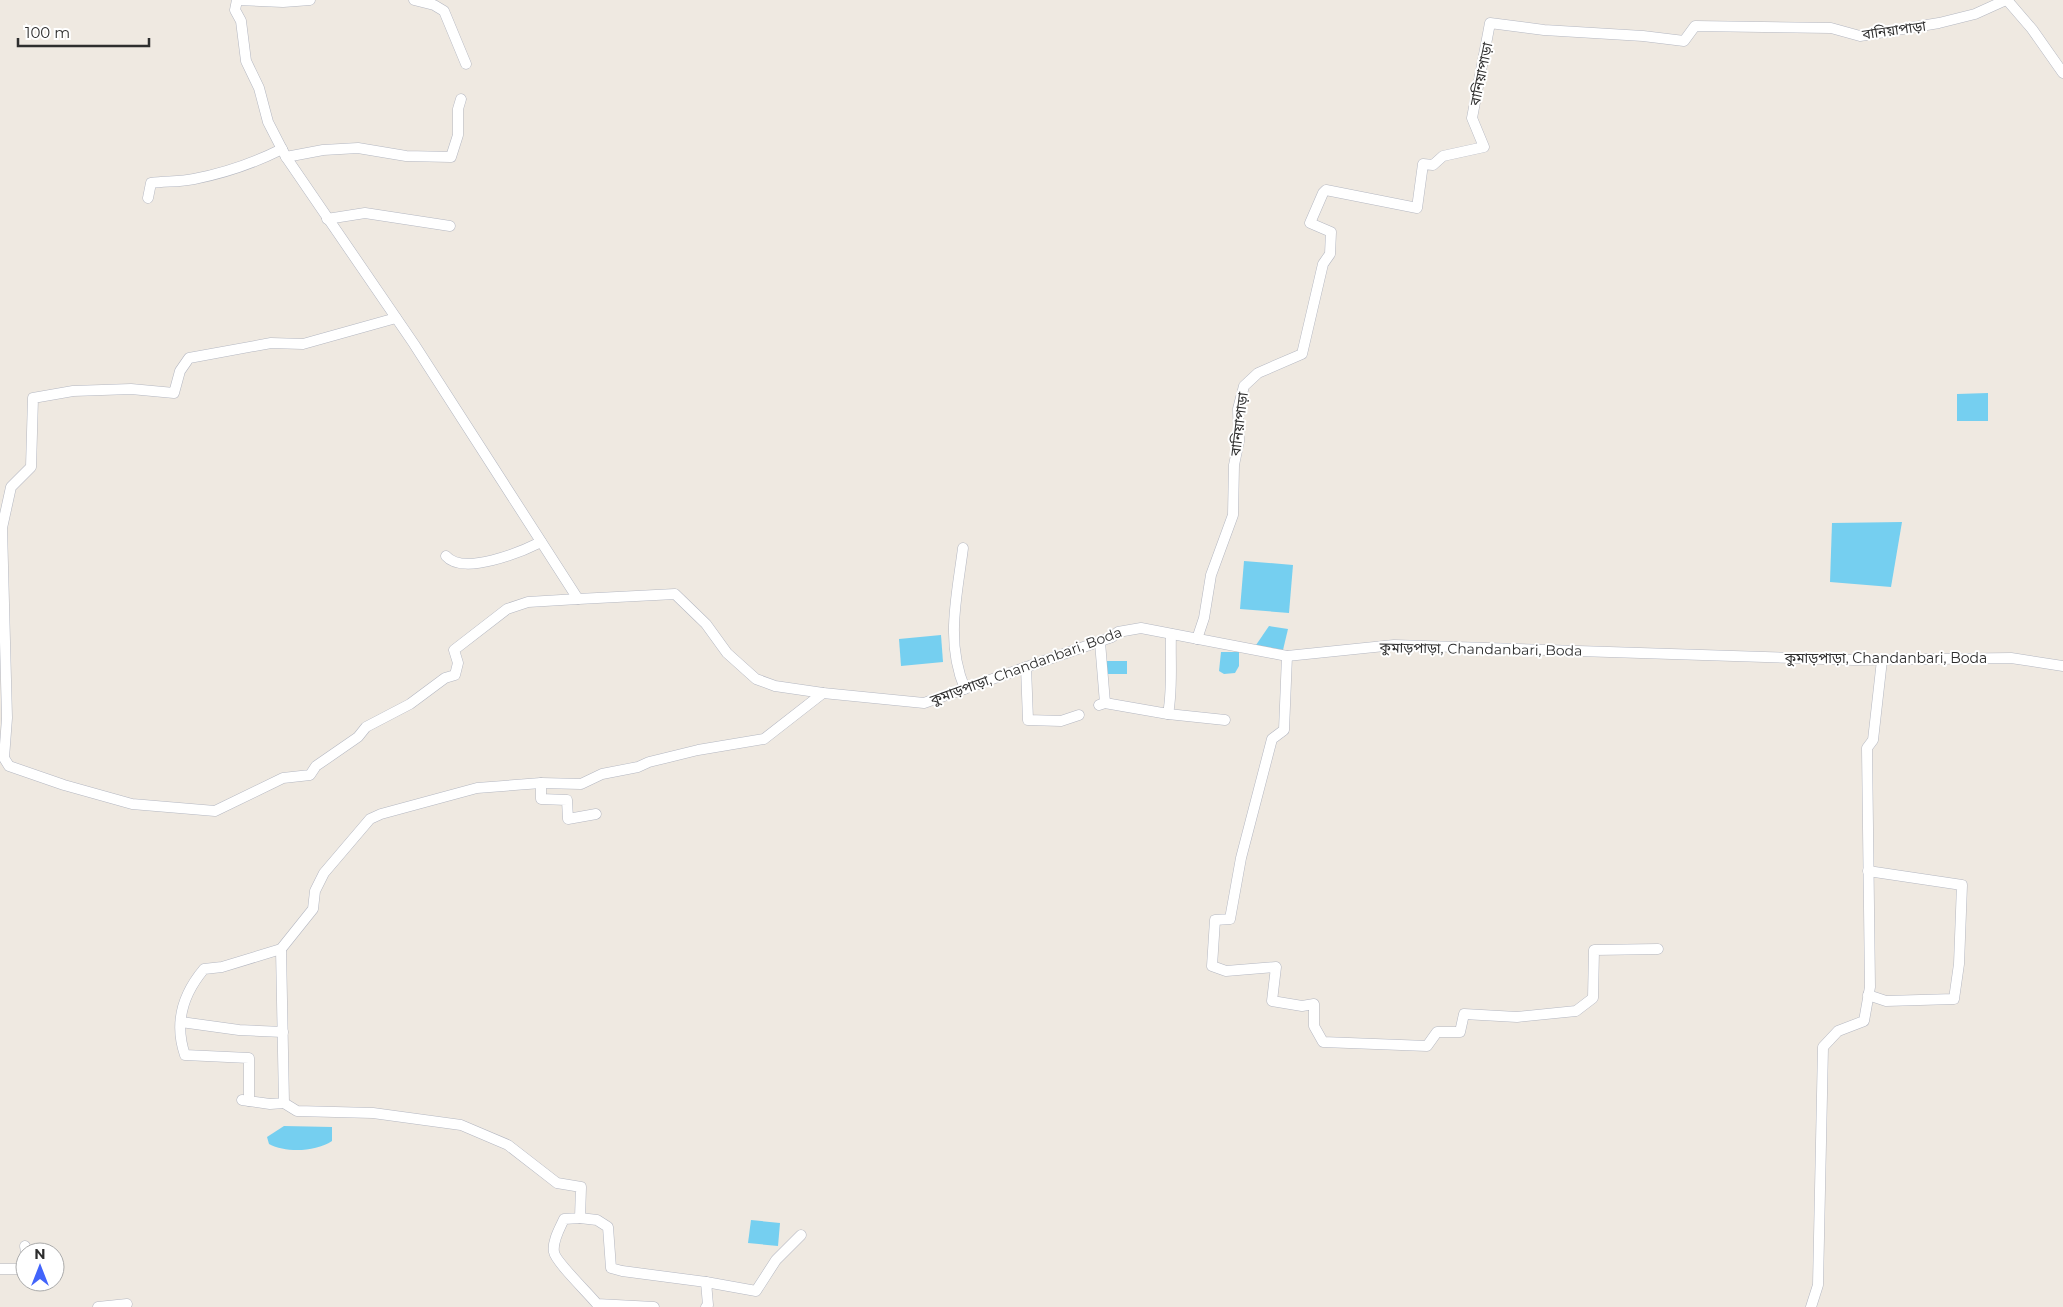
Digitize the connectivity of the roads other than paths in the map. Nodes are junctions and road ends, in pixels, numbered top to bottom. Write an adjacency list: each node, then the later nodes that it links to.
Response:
1 (310, 0): 2 (street); 8 (street)
2 (322, 0)
3 (414, 0): 5 (street)
4 (2007, 0): 6 (street); 19 (street, বানিয়াপাড়া)
5 (466, 64)
6 (2063, 73)
7 (461, 99): 8 (street)
8 (284, 153): 9 (street); 10 (street)
9 (148, 198)
10 (327, 219): 11 (street); 12 (street)
11 (450, 226)
12 (396, 318): 13 (street); 15 (street)
13 (541, 542): 16 (street); 17 (street)
14 (963, 548): 25 (street)
15 (1, 549): 30 (street)
16 (446, 556)
17 (578, 599): 26 (street, কুমাড়পাড়া, Chandanbari, Boda); 30 (street, কুমাড়পাড়া, Chandanbari, Boda)
18 (1171, 634): 19 (street, কুমাড়পাড়া, Chandanbari, Boda); 20 (street, কুমাড়পাড়া, Chandanbari, Boda); 27 (street)
19 (1197, 639): 21 (street, কুমাড়পাড়া, Chandanbari, Boda)
20 (1100, 642): 24 (street, কুমাড়পাড়া, Chandanbari, Boda); 27 (street)
21 (1287, 656): 22 (street, কুমাড়পাড়া, Chandanbari, Boda); 35 (street)
22 (1882, 660): 23 (street, কুমাড়পাড়া, Chandanbari, Boda); 33 (street)
23 (2063, 666)
24 (1026, 667): 25 (street, কুমাড়পাড়া, Chandanbari, Boda); 28 (street)
25 (965, 688): 26 (street, কুমাড়পাড়া, Chandanbari, Boda)
26 (823, 693): 31 (street)
27 (1168, 714): 29 (street)
28 (1079, 715)
29 (1225, 720)
30 (2, 758)
31 (541, 783): 32 (street); 34 (street)
32 (596, 814)
33 (1868, 871): 36 (street); 36 (street)
34 (281, 949): 37 (street); 38 (street)
35 (1658, 949)
36 (1868, 995): 49 (street)
37 (182, 1022): 38 (street); 39 (street)
38 (283, 1032): 39 (street)
39 (284, 1103): 40 (street)
40 (580, 1218): 44 (street); 47 (street)
41 (802, 1235): 44 (street)
42 (0, 1269): 43 (street)
43 (15, 1269)
44 (706, 1282): 48 (street)
45 (127, 1304): 46 (street)
46 (98, 1307)
47 (654, 1307)
48 (706, 1307)
49 (1811, 1307)

